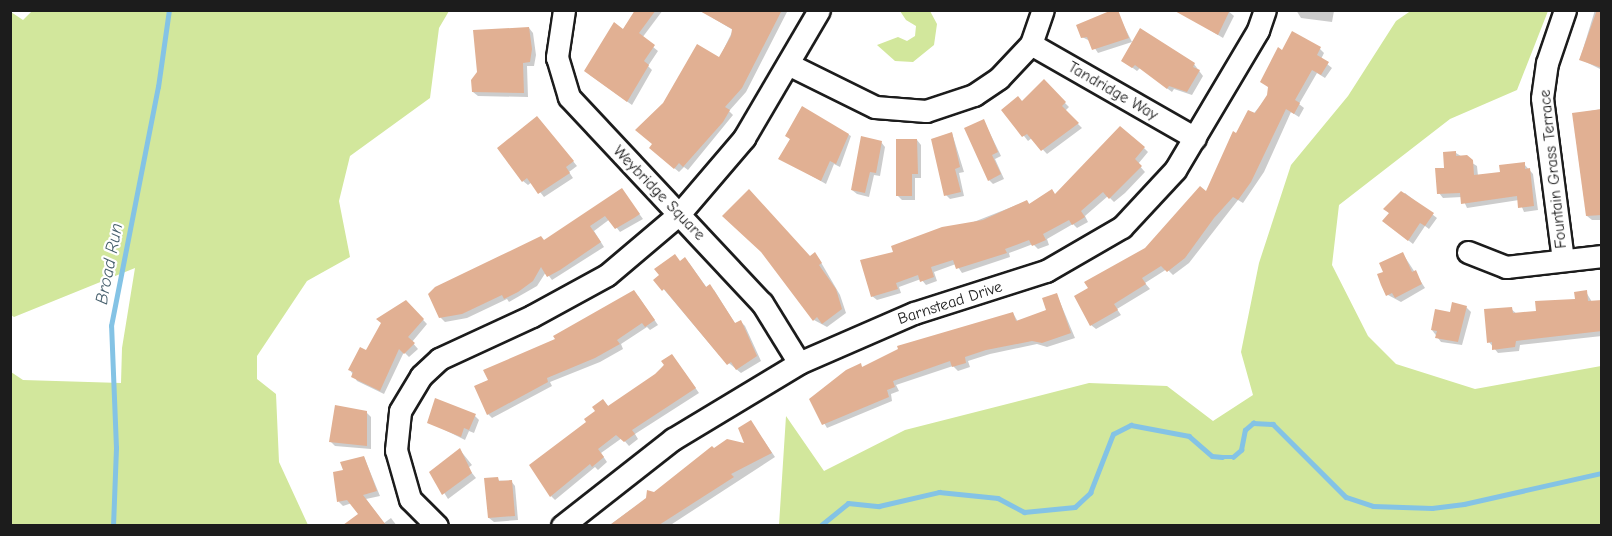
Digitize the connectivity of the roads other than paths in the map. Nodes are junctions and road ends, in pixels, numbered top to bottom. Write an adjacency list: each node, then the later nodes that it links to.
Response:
1 (564, 10): 9 (street, Weybridge Square)
2 (819, 10): 7 (street)
3 (1043, 10): 6 (street)
4 (1265, 10): 8 (street, Barnstead Drive)
5 (1565, 10): 12 (street, Fountain Grass Terrace)
6 (1031, 44): 7 (street); 8 (street, Tandridge Way)
7 (788, 64): 9 (street)
8 (1195, 138): 13 (street, Barnstead Drive)
9 (680, 213): 13 (street, Weybridge Square); 14 (street)
10 (1468, 252): 12 (street)
11 (1602, 256): 12 (street)
12 (1563, 260)
13 (799, 363): 15 (street, Barnstead Drive)
14 (437, 525)
15 (562, 525)

